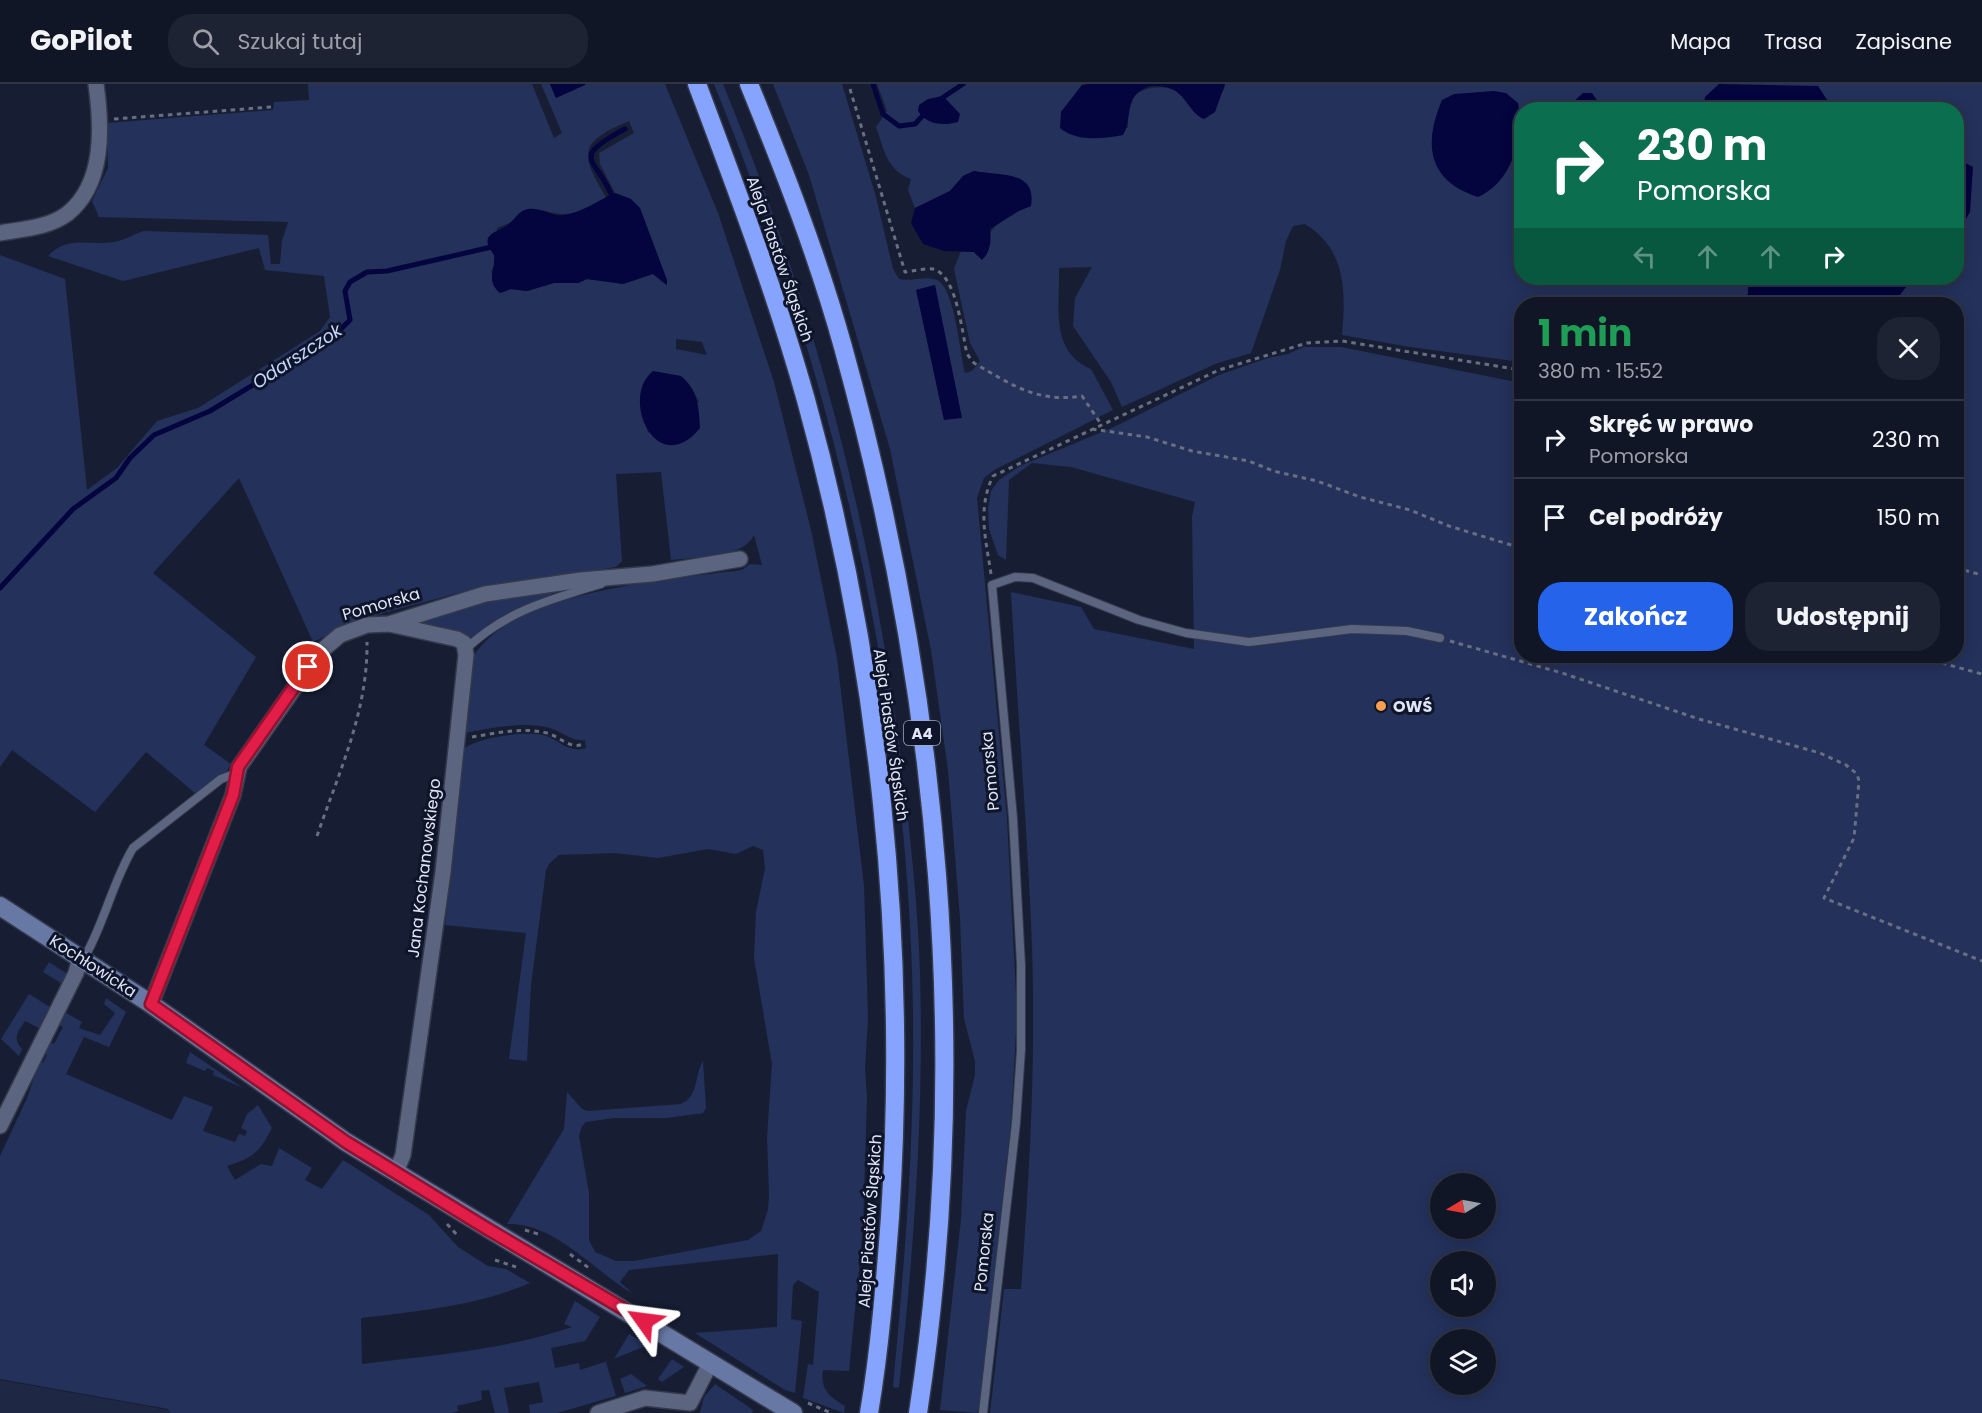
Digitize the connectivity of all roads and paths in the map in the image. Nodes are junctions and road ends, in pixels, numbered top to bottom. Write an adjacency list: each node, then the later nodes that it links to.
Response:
1 (96, 84): 6 (street)
2 (697, 84): 42 (highway, Aleja Piastów Śląskich)
3 (749, 84): 39 (highway, Aleja Piastów Śląskich / A4)
4 (850, 89): 9 (path)
5 (271, 107): 6 (path)
6 (99, 120): 7 (street)
7 (0, 233)
8 (1514, 369): 9 (path)
9 (1101, 424): 10 (path)
10 (1090, 429): 11 (path); 16 (path)
11 (1514, 546)
12 (740, 559): 14 (street, Pomorska)
13 (1964, 570): 15 (path)
14 (633, 575): 17 (street, Pomorska); 20 (lane)
15 (1982, 575)
16 (992, 585): 19 (lane); 43 (lane, Pomorska)
17 (389, 624): 18 (street, Pomorska); 20 (street)
18 (367, 625): 27 (street, Pomorska); 28 (path)
19 (1440, 638): 21 (path)
20 (466, 649): 25 (street, Jana Kochanowskiego)
21 (1514, 659)
22 (1527, 663): 31 (path)
23 (1942, 663): 24 (path)
24 (1982, 674)
25 (458, 739): 26 (path); 34 (street, Jana Kochanowskiego)
26 (585, 743)
27 (237, 773): 30 (lane); 32 (street, Pomorska)
28 (317, 836)
29 (0, 906): 30 (street, Kochłowicka)
30 (82, 959): 32 (street, Kochłowicka); 33 (street)
31 (1982, 961)
32 (151, 1004): 34 (street, Kochłowicka)
33 (0, 1126)
34 (396, 1172): 37 (street, Kochłowicka)
35 (495, 1260): 36 (path)
36 (524, 1270)
37 (711, 1362): 38 (street); 41 (street, Kochłowicka)
38 (689, 1408): 40 (street)
39 (919, 1409)
40 (598, 1413)
41 (793, 1413)
42 (869, 1413)
43 (983, 1413)

